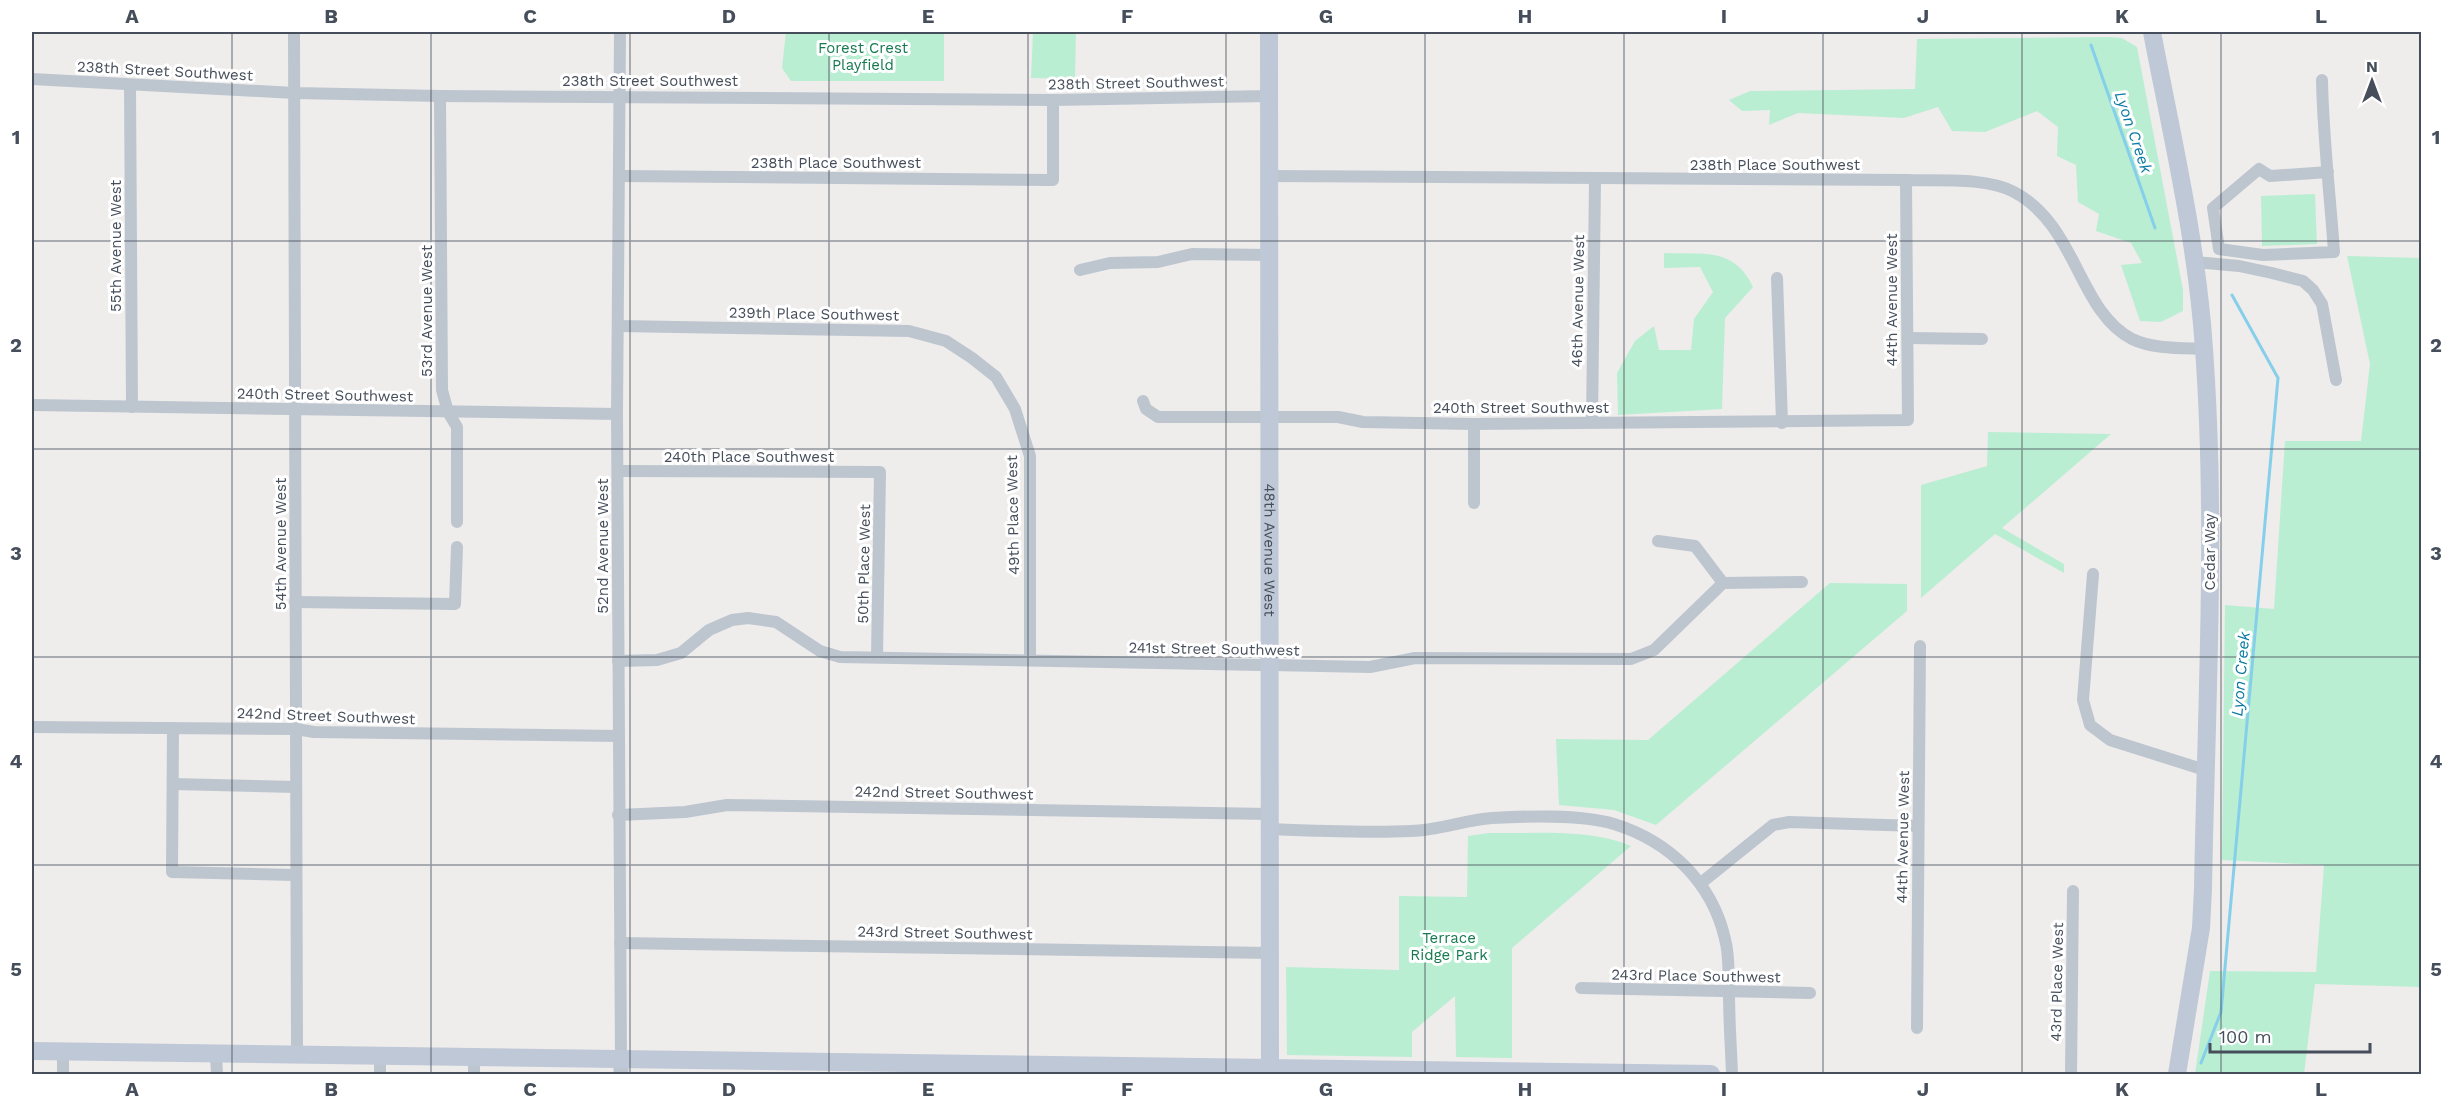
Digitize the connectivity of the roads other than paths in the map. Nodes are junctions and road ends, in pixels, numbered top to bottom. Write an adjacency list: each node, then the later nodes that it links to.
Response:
1 (294, 32): 8 (street, 54th Avenue West)
2 (620, 32): 10 (street, 52nd Avenue West)
3 (1269, 32): 11 (main road, 48th Avenue West)
4 (2152, 32): 19 (main road, Cedar Way)
5 (32, 79): 7 (street, 238th Street Southwest)
6 (2322, 80): 13 (street)
7 (130, 85): 8 (street, 238th Street Southwest); 30 (street, 55th Avenue West)
8 (295, 93): 9 (street, 238th Street Southwest); 31 (street, 54th Avenue West)
9 (440, 96): 10 (street, 238th Street Southwest); 32 (street, 53rd Avenue West)
10 (620, 96): 12 (street, 238th Street Southwest); 15 (street, 52nd Avenue West)
11 (1269, 96): 12 (street, 238th Street Southwest); 14 (main road, 48th Avenue West)
12 (1053, 100): 15 (street, 238th Place Southwest)
13 (2328, 172): 13 (street)
14 (1269, 176): 16 (street, 238th Place Southwest); 18 (main road, 48th Avenue West)
15 (620, 177): 22 (street, 52nd Avenue West)
16 (1595, 180): 17 (street, 238th Place Southwest); 36 (street, 46th Avenue West)
17 (1906, 180): 23 (street, 44th Avenue West); 25 (street, 238th Place Southwest)
18 (1270, 255): 20 (street); 34 (main road, 48th Avenue West)
19 (2195, 262): 25 (main road, Cedar Way); 27 (street)
20 (1080, 270)
21 (1777, 278): 37 (street)
22 (618, 326): 26 (street, 239th Place Southwest); 33 (street, 52nd Avenue West)
23 (1908, 338): 24 (street); 35 (street, 44th Avenue West)
24 (1982, 339)
25 (2204, 349): 58 (main road, Cedar Way)
26 (996, 377): 51 (street, 49th Place West)
27 (2336, 380)
28 (1143, 401): 34 (street, 240th Street Southwest)
29 (32, 405): 30 (street, 240th Street Southwest)
30 (132, 407): 31 (street, 240th Street Southwest)
31 (296, 410): 32 (street, 240th Street Southwest); 48 (street, 54th Avenue West)
32 (448, 412): 33 (street, 240th Street Southwest); 42 (street, 53rd Avenue West)
33 (617, 414): 39 (street, 52nd Avenue West)
34 (1269, 418): 38 (street, 240th Street Southwest); 53 (main road, 48th Avenue West)
35 (1908, 420): 37 (street, 240th Street Southwest)
36 (1592, 423): 37 (street, 240th Street Southwest); 38 (street, 240th Street Southwest)
37 (1782, 423)
38 (1474, 424): 41 (street)
39 (618, 471): 40 (street, 240th Place Southwest); 52 (street, 52nd Avenue West)
40 (880, 472): 50 (street, 50th Place West)
41 (1474, 503)
42 (457, 522)
43 (1658, 541): 47 (street)
44 (457, 547): 48 (street)
45 (2093, 574): 58 (street)
46 (1802, 582): 47 (street)
47 (1723, 583): 53 (street, 241st Street Southwest)
48 (295, 602): 56 (street, 54th Avenue West)
49 (1920, 646): 63 (street, 44th Avenue West)
50 (877, 657): 51 (street, 241st Street Southwest); 52 (street, 241st Street Southwest)
51 (1030, 660): 53 (street, 241st Street Southwest)
52 (618, 661): 57 (street, 52nd Avenue West)
53 (1270, 665): 62 (main road, 48th Avenue West)
54 (32, 727): 55 (street, 242nd Street Southwest)
55 (173, 728): 56 (street, 242nd Street Southwest); 59 (street)
56 (296, 729): 57 (street, 242nd Street Southwest); 60 (street, 54th Avenue West)
57 (619, 736): 61 (street, 52nd Avenue West)
58 (2205, 770): 86 (main road, Cedar Way)
59 (173, 784): 60 (street); 64 (street)
60 (296, 787): 64 (street, 54th Avenue West)
61 (618, 815): 62 (street, 242nd Street Southwest); 67 (street, 52nd Avenue West)
62 (1270, 821): 65 (street, 242nd Street Southwest); 68 (main road, 48th Avenue West)
63 (1918, 826): 65 (street); 72 (street, 44th Avenue West)
64 (295, 875): 76 (street, 54th Avenue West)
65 (1701, 883): 70 (street)
66 (2073, 891): 85 (street, 43rd Place West)
67 (620, 943): 68 (street, 243rd Street Southwest); 79 (street, 52nd Avenue West)
68 (1270, 953): 80 (main road, 48th Avenue West)
69 (1581, 988): 70 (street, 243rd Place Southwest)
70 (1729, 991): 71 (street, 243rd Place Southwest); 84 (street)
71 (1810, 993)
72 (1917, 1028)
73 (32, 1051): 74 (main road)
74 (63, 1053): 75 (main road); 81 (street)
75 (216, 1055): 76 (main road); 82 (street)
76 (297, 1056): 77 (main road)
77 (380, 1066): 78 (main road)
78 (474, 1067): 79 (main road)
79 (621, 1067): 80 (main road)
80 (1270, 1071): 83 (main road)
81 (63, 1074)
82 (217, 1074)
83 (1711, 1074)
84 (1732, 1074)
85 (2071, 1074)
86 (2177, 1074)

